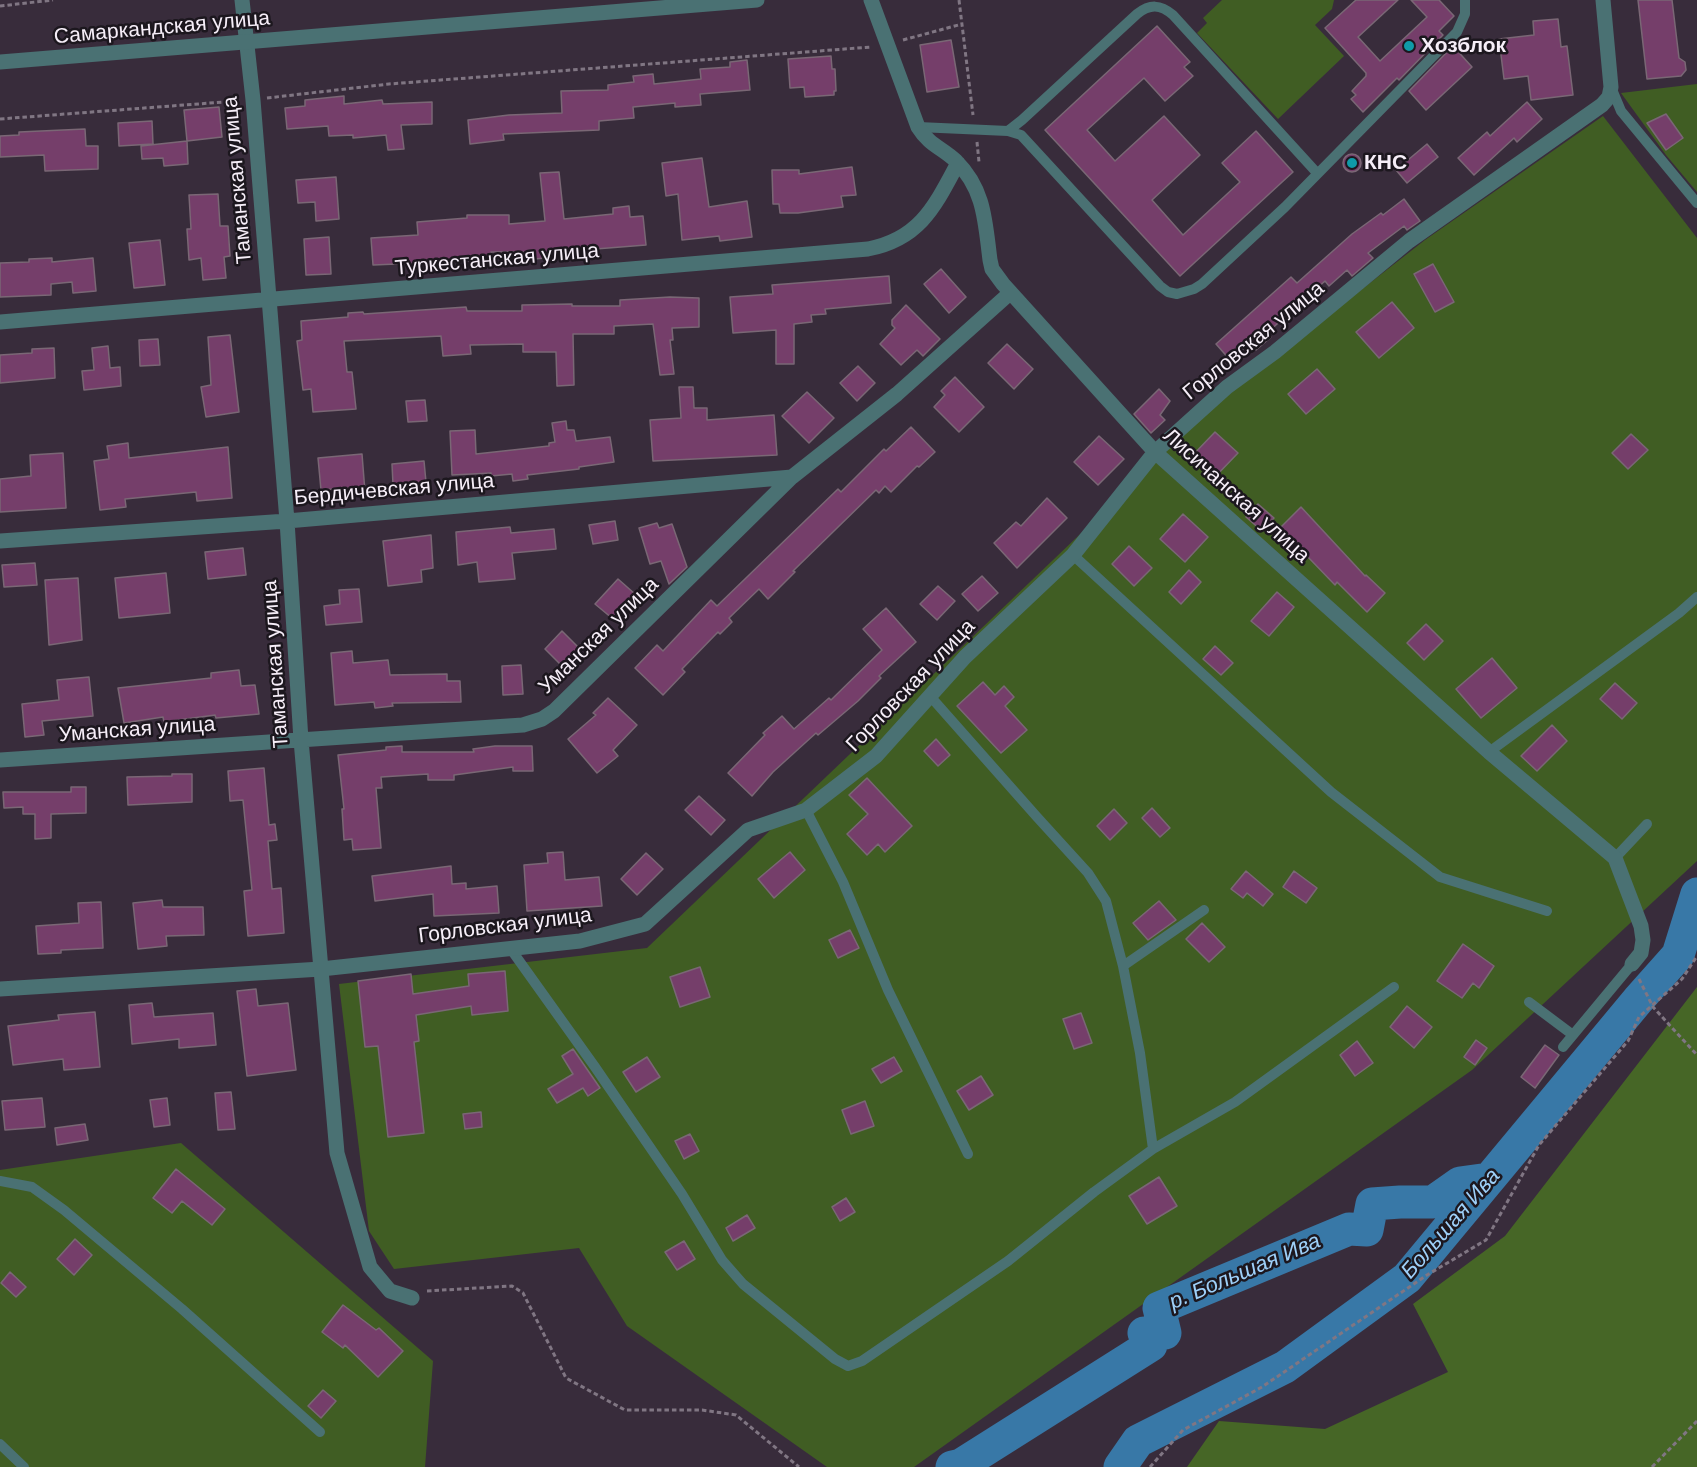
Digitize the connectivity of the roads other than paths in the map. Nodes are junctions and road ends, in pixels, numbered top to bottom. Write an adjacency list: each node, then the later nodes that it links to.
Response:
1 (242, 0): 6 (street, Таманская улица)
2 (757, 0): 6 (street, Самаркандская улица)
3 (871, 0): 9 (street, Лисичанская улица)
4 (1465, 0): 12 (lane)
5 (1603, 0): 8 (street)
6 (248, 42): 7 (street, Самаркандская улица); 15 (street, Таманская улица)
7 (0, 62)
8 (1611, 87): 13 (lane); 17 (street, Горловская улица)
9 (918, 127): 10 (lane); 11 (street, Лисичанская улица)
10 (1008, 130): 12 (lane); 12 (lane)
11 (958, 163): 14 (street, Лисичанская улица); 15 (street, Туркестанская улица)
12 (1317, 173)
13 (1697, 203)
14 (1010, 293): 17 (street, Лисичанская улица); 18 (street, Уманская улица)
15 (269, 301): 16 (street, Туркестанская улица); 19 (street, Таманская улица)
16 (0, 322)
17 (1155, 452): 21 (street, Горловская улица); 25 (street, Лисичанская улица)
18 (792, 477): 19 (street, Бердичевская улица); 24 (street, Уманская улица)
19 (287, 521): 20 (street, Бердичевская улица); 24 (street, Таманская улица)
20 (0, 541)
21 (1073, 555): 23 (street, Горловская улица); 31 (lane)
22 (1697, 597): 25 (lane)
23 (930, 696): 27 (street, Горловская улица); 34 (lane)
24 (301, 740): 26 (street, Уманская улица); 35 (street, Таманская улица)
25 (1489, 752): 29 (street, Лисичанская улица)
26 (0, 760)
27 (806, 810): 32 (street, Горловская улица); 42 (lane)
28 (1647, 824): 29 (lane)
29 (1615, 858): 33 (street, Лисичанская улица)
30 (1204, 910): 34 (lane)
31 (1547, 911)
32 (510, 948): 35 (street, Горловская улица); 41 (lane)
33 (1632, 964): 39 (lane)
34 (1123, 966): 41 (lane)
35 (321, 969): 37 (street, Горловская улица); 44 (street, Таманская улица)
36 (1394, 987): 41 (lane)
37 (0, 989)
38 (1529, 1002): 39 (lane)
39 (1573, 1035): 40 (lane)
40 (1563, 1047)
41 (1153, 1149)
42 (968, 1154)
43 (0, 1181): 45 (lane)
44 (412, 1298)
45 (320, 1432)
46 (0, 1444): 47 (lane)
47 (24, 1467)

